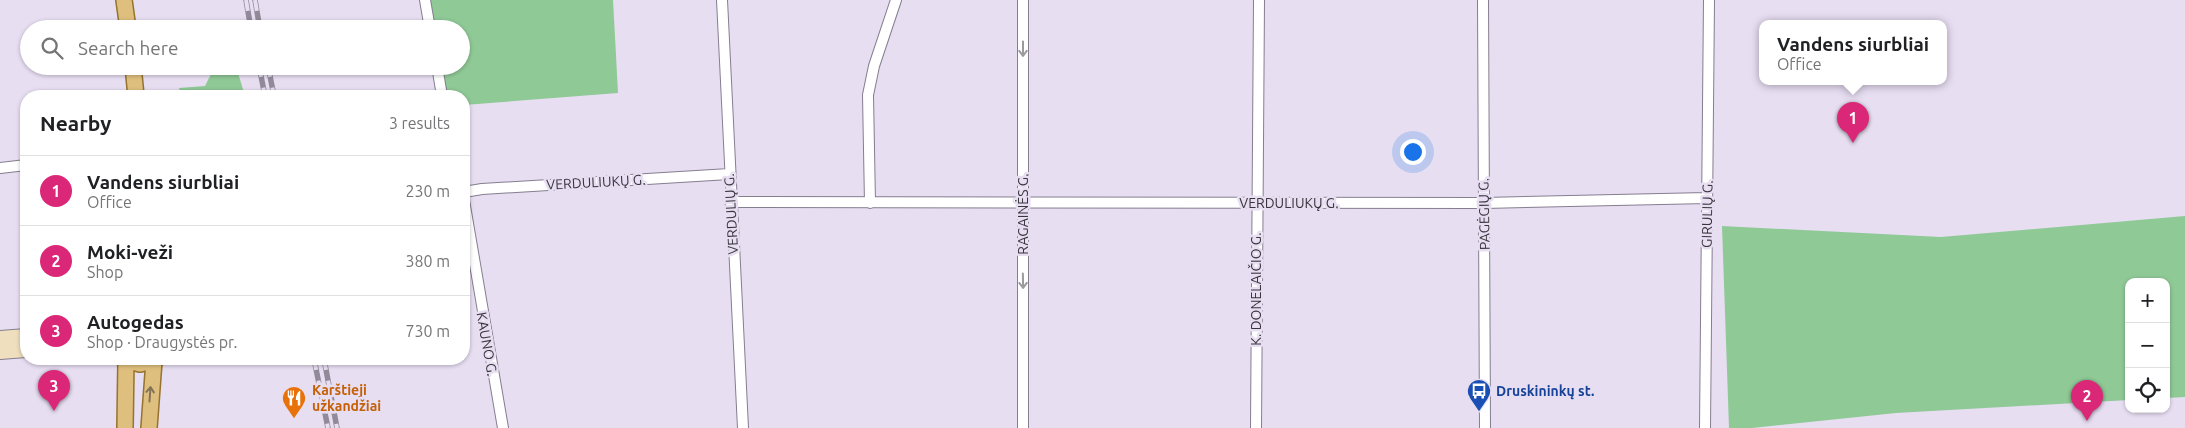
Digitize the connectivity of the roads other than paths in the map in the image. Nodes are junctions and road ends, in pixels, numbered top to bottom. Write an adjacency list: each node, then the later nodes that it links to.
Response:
1 (124, 0): 9 (main road)
2 (425, 0): 10 (street)
3 (722, 0): 17 (street, VERDULIŲ G.)
4 (896, 0): 23 (street)
5 (1023, 0): 21 (street, RAGAINĖS G., one-way to 21)
6 (1259, 0): 22 (street, K. DONELAIČIO G.)
7 (1483, 0): 24 (street, PAGĖGIŲ G.)
8 (1709, 0): 19 (street, GIRULIŲ G.)
9 (127, 20)
10 (428, 20)
11 (134, 75): 13 (main road)
12 (438, 75): 14 (street)
13 (135, 90)
14 (441, 90)
15 (20, 166): 16 (street)
16 (0, 168)
17 (729, 174): 18 (street, VERDULIUKŲ G.); 20 (street, VERDULIŲ G.)
18 (470, 191)
19 (1707, 198): 24 (street, VERDULIUKŲ G.); 39 (street, GIRULIŲ G.)
20 (730, 202): 23 (street, VERDULIUKŲ G.); 35 (street, VERDULIŲ G.)
21 (1022, 202): 22 (street, VERDULIUKŲ G.); 23 (street, VERDULIUKŲ G.); 36 (street, RAGAINĖS G., one-way to 36)
22 (1256, 202): 24 (street, VERDULIUKŲ G.); 37 (street, K. DONELAIČIO G.)
23 (870, 203)
24 (1484, 203): 38 (street, PAGĖGIŲ G.)
25 (470, 235): 34 (street, KAUNO G.)
26 (20, 336): 27 (main road)
27 (0, 338)
28 (20, 350): 29 (main road)
29 (0, 352)
30 (124, 365): 32 (main road)
31 (155, 365): 33 (main road, one-way to 31)
32 (125, 428)
33 (149, 428)
34 (503, 428)
35 (743, 428)
36 (1024, 428)
37 (1256, 428)
38 (1485, 428)
39 (1705, 428)

